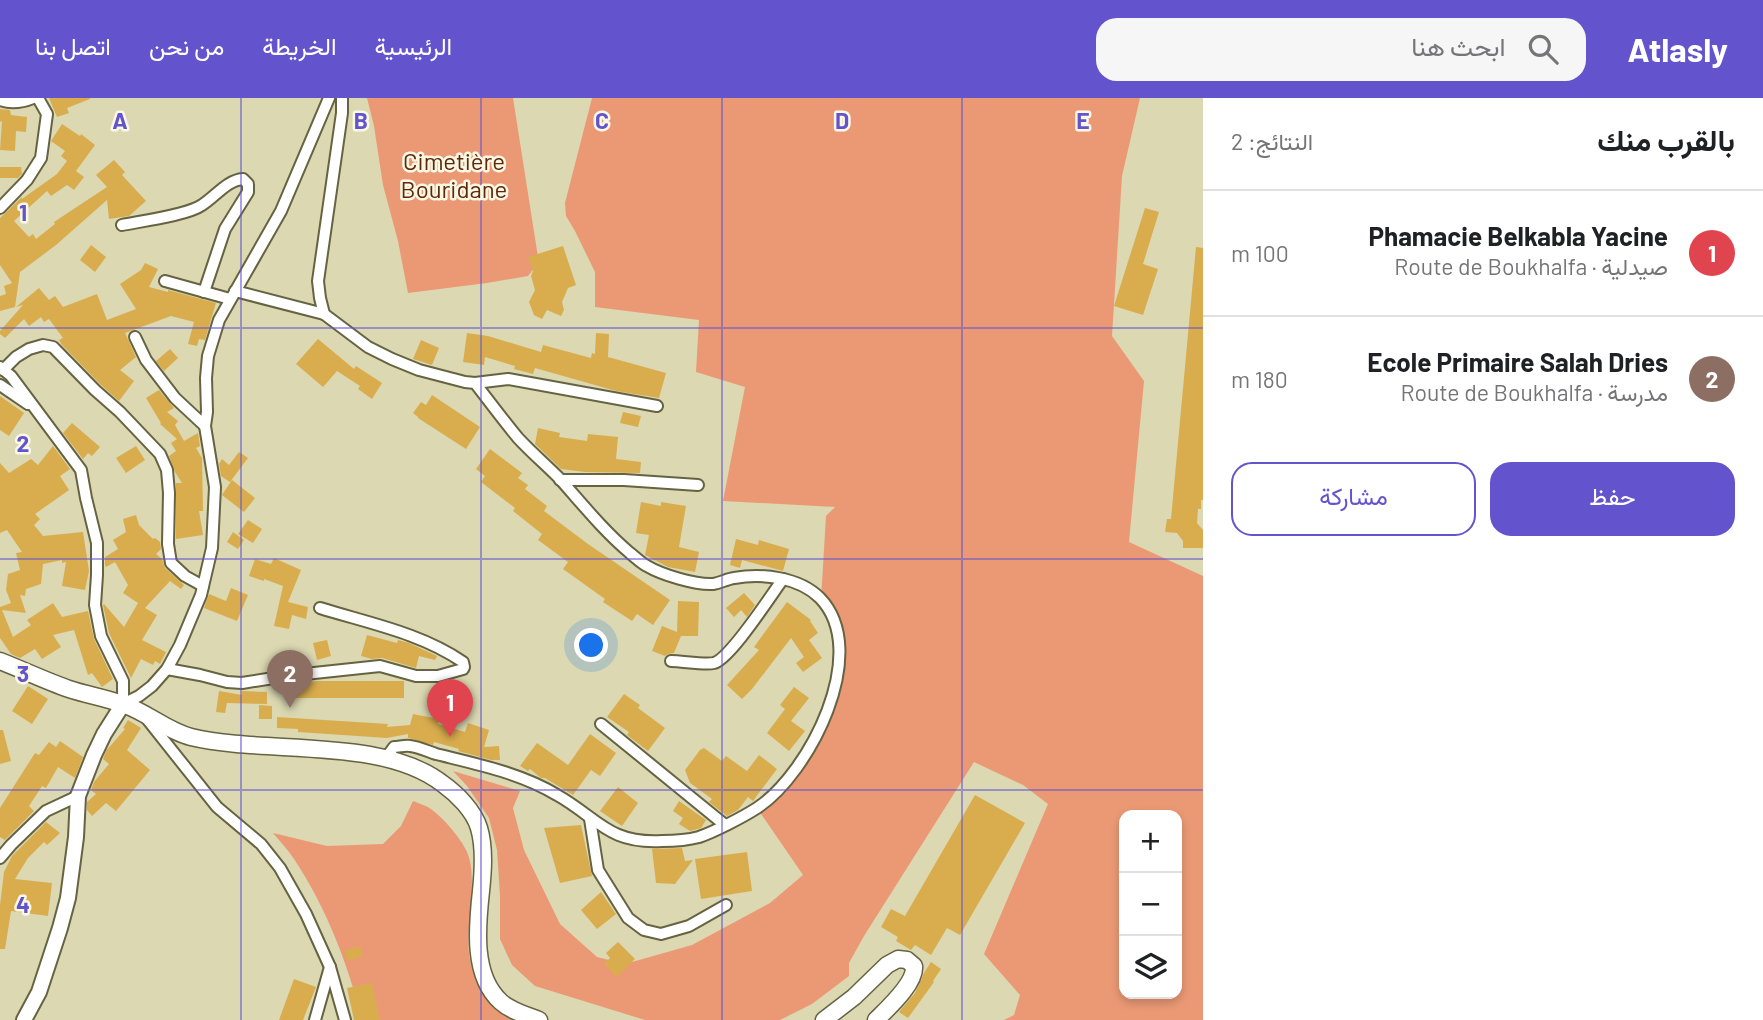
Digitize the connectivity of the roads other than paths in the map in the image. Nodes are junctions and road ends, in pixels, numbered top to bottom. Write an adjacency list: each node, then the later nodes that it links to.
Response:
1 (36, 98): 4 (street); 5 (street)
2 (330, 98): 9 (street)
3 (342, 98): 10 (street)
4 (0, 100)
5 (0, 208)
6 (122, 225): 8 (street)
7 (165, 281): 8 (street)
8 (204, 292): 9 (street)
9 (232, 295): 10 (street); 17 (street)
10 (324, 314): 13 (street)
11 (135, 337): 17 (street)
12 (2, 368): 16 (street); 21 (street)
13 (475, 383): 15 (street); 18 (street)
14 (0, 385): 16 (street)
15 (657, 406)
16 (36, 409): 26 (street)
17 (205, 426): 21 (street)
18 (560, 480): 19 (street); 20 (street)
19 (698, 485)
20 (783, 579): 23 (street); 32 (street)
21 (203, 586): 25 (street)
22 (320, 608): 25 (street)
23 (671, 661)
24 (3, 667): 26 (main road)
25 (167, 669): 26 (street)
26 (123, 704): 27 (main road); 30 (street)
27 (141, 712): 29 (main road); 35 (street)
28 (601, 724): 32 (street)
29 (386, 758): 31 (street); 39 (main road)
30 (78, 796): 33 (street); 36 (street)
31 (590, 819): 32 (street); 34 (street)
32 (725, 825)
33 (0, 858)
34 (726, 905)
35 (330, 967): 37 (street); 38 (street)
36 (22, 1020)
37 (315, 1020)
38 (345, 1020)
39 (539, 1020)
40 (824, 1020): 41 (main road)
41 (876, 1020)

